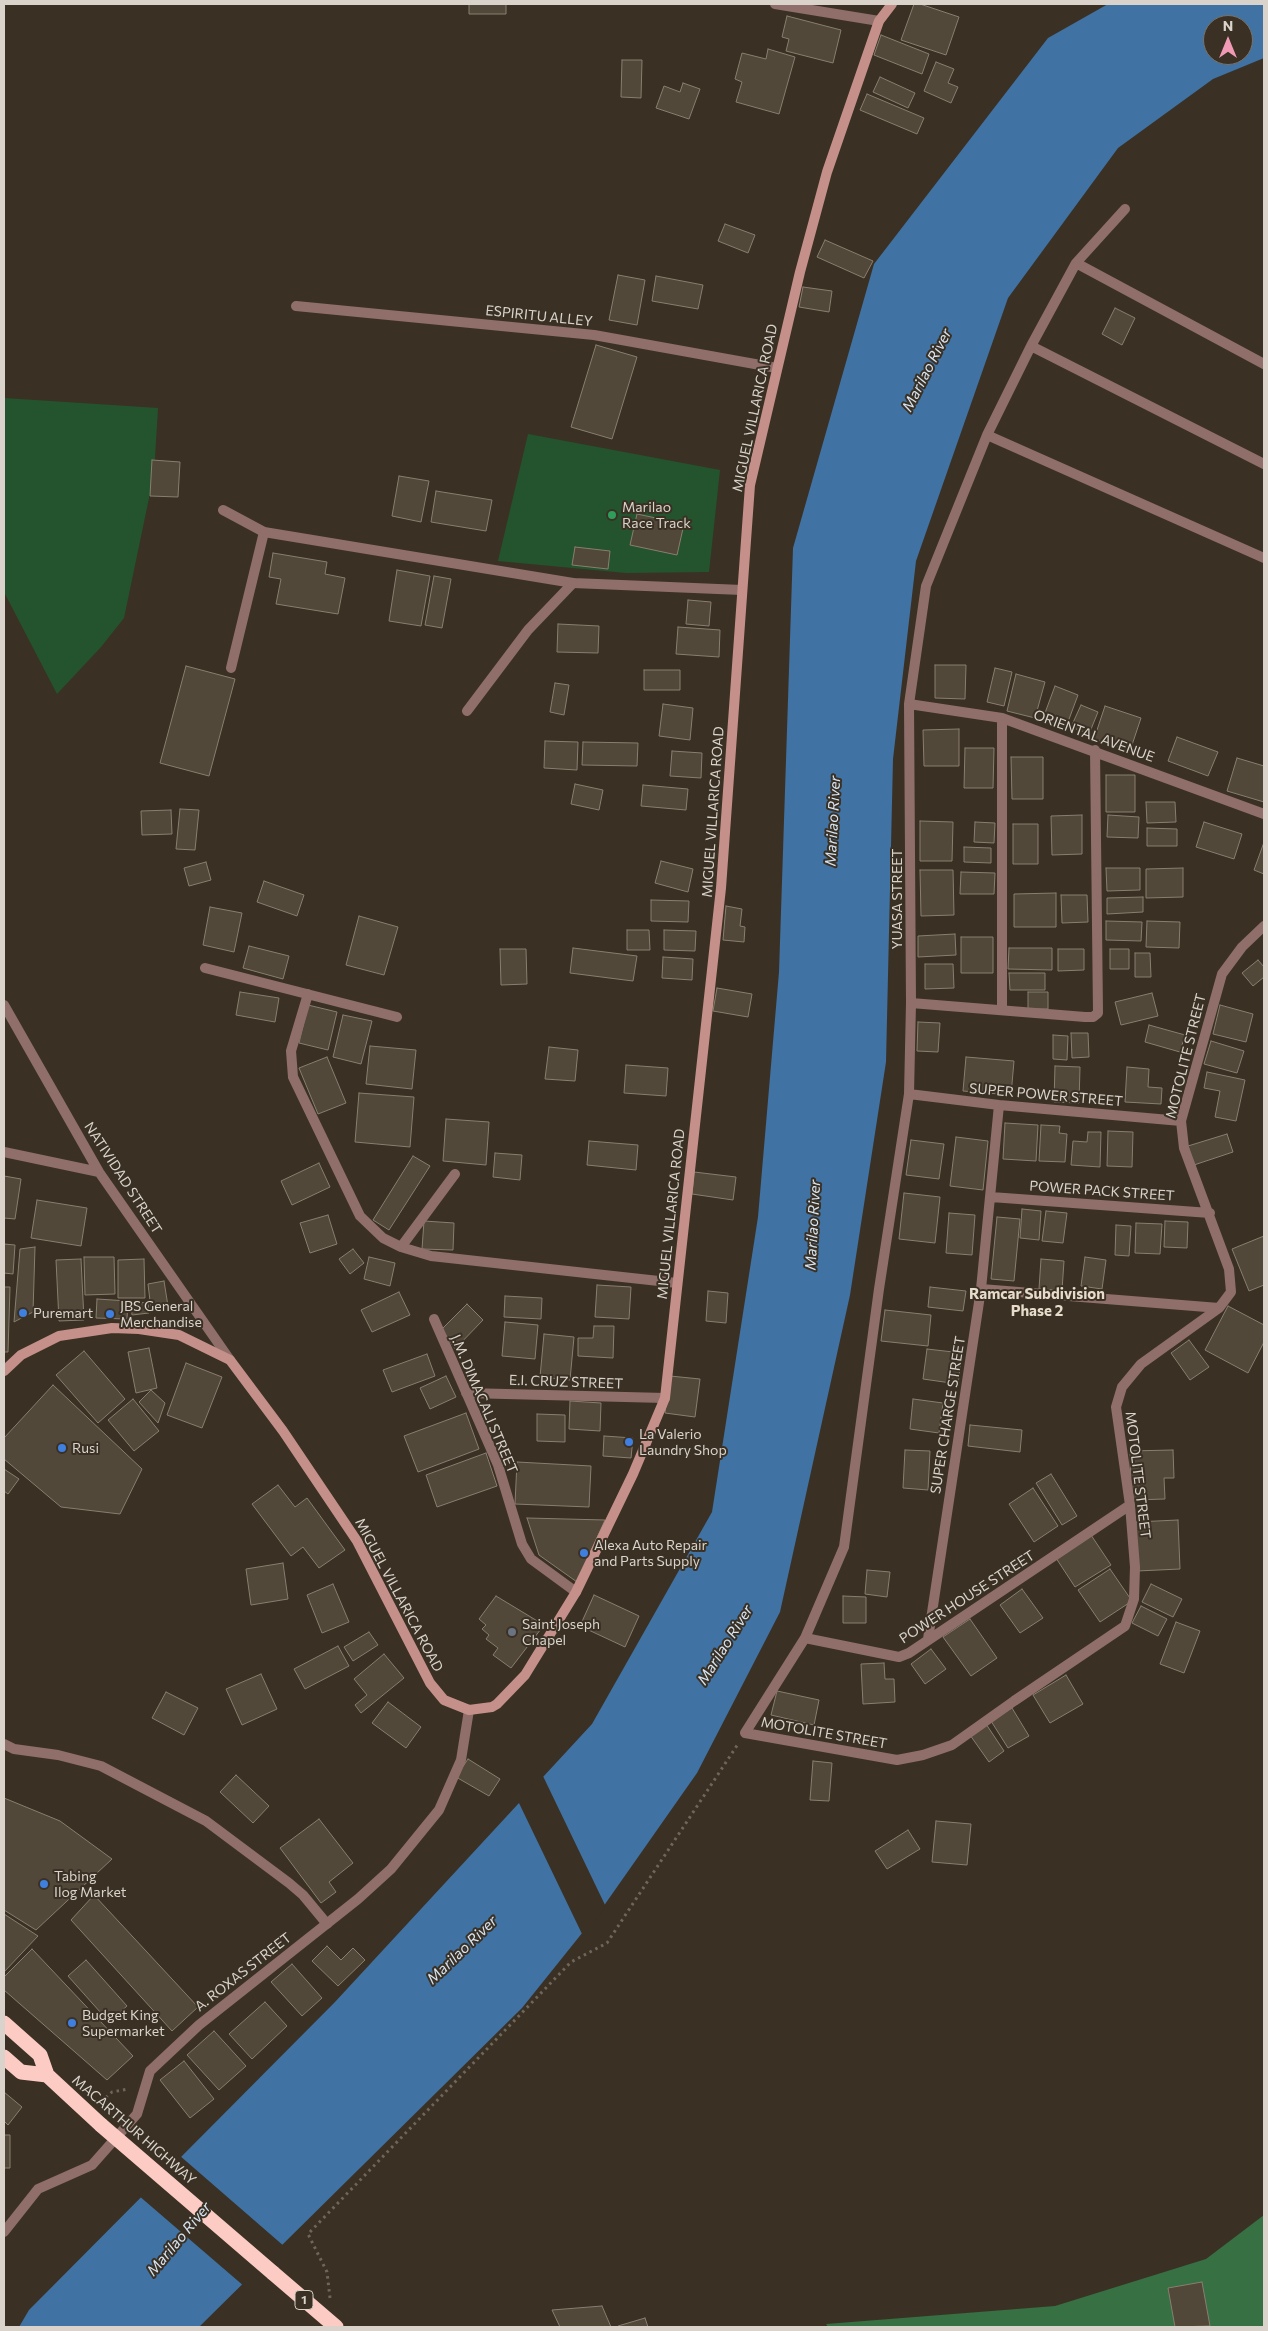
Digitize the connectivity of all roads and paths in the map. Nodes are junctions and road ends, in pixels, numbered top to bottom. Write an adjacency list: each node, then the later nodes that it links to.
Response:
1 (775, 4): 3 (street)
2 (892, 4): 3 (main road, MIGUEL VILLARICA ROAD)
3 (879, 21): 9 (main road, MIGUEL VILLARICA ROAD)
4 (1125, 209): 5 (street, YUASA STREET)
5 (1076, 263): 7 (street, YUASA STREET); 8 (street)
6 (296, 306): 9 (street, ESPIRITU ALLEY)
7 (1030, 346): 10 (street, YUASA STREET); 11 (street)
8 (1264, 364)
9 (777, 368): 16 (main road, MIGUEL VILLARICA ROAD)
10 (987, 435): 14 (street); 18 (street, YUASA STREET)
11 (1264, 464)
12 (223, 510): 13 (street)
13 (264, 532): 15 (street); 17 (street)
14 (1264, 558)
15 (573, 583): 16 (street); 19 (street)
16 (742, 590): 39 (main road, MIGUEL VILLARICA ROAD)
17 (231, 668)
18 (909, 704): 20 (street, ORIENTAL AVENUE); 26 (street, YUASA STREET)
19 (467, 711)
20 (1002, 718): 21 (street, ORIENTAL AVENUE); 28 (street)
21 (1095, 750): 22 (street, ORIENTAL AVENUE); 28 (street)
22 (1264, 814)
23 (1264, 926): 32 (street, MOTOLITE STREET)
24 (204, 968): 25 (street)
25 (308, 994): 29 (street); 38 (street)
26 (911, 1003): 28 (street); 30 (street, YUASA STREET)
27 (4, 1005): 34 (street, NATIVIDAD STREET)
28 (1002, 1010)
29 (397, 1017)
30 (908, 1094): 31 (street, SUPER POWER STREET); 49 (street, YUASA STREET)
31 (999, 1105): 32 (street, SUPER POWER STREET); 36 (street, SUPER CHARGE STREET)
32 (1181, 1121): 37 (street, MOTOLITE STREET)
33 (4, 1152): 34 (street)
34 (99, 1172): 43 (street, NATIVIDAD STREET)
35 (455, 1174): 38 (street)
36 (991, 1197): 37 (street, POWER PACK STREET); 40 (street, SUPER CHARGE STREET)
37 (1210, 1214): 41 (street, MOTOLITE STREET)
38 (401, 1247): 39 (street)
39 (677, 1283): 46 (main road, MIGUEL VILLARICA ROAD)
40 (981, 1289): 41 (street); 50 (street, SUPER CHARGE STREET)
41 (1219, 1308): 47 (street, MOTOLITE STREET)
42 (434, 1319): 45 (street, J.M. DIMACALI STREET)
43 (230, 1360): 44 (main road, MIGUEL VILLARICA ROAD); 51 (main road, MIGUEL VILLARICA ROAD)
44 (4, 1371)
45 (466, 1393): 46 (street, E.I. CRUZ STREET); 48 (street, J.M. DIMACALI STREET)
46 (665, 1398): 48 (main road, MIGUEL VILLARICA ROAD)
47 (1130, 1505): 50 (street, POWER HOUSE STREET); 52 (street, MOTOLITE STREET)
48 (576, 1592): 51 (main road, MIGUEL VILLARICA ROAD)
49 (805, 1638): 50 (street, POWER HOUSE STREET); 52 (street, YUASA STREET)
50 (928, 1639)
51 (469, 1710): 54 (street, A. ROXAS STREET)
52 (745, 1734): 61 (path)
53 (4, 1744): 54 (street)
54 (326, 1924): 60 (street, A. ROXAS STREET)
55 (4, 2023): 57 (highway, MACARTHUR HIGHWAY / 1)
56 (4, 2057): 57 (highway)
57 (47, 2075): 62 (highway, MACARTHUR HIGHWAY / 1, bridge)
58 (122, 2090): 59 (path)
59 (112, 2092)
60 (4, 2232)
61 (327, 2272)
62 (336, 2327)

